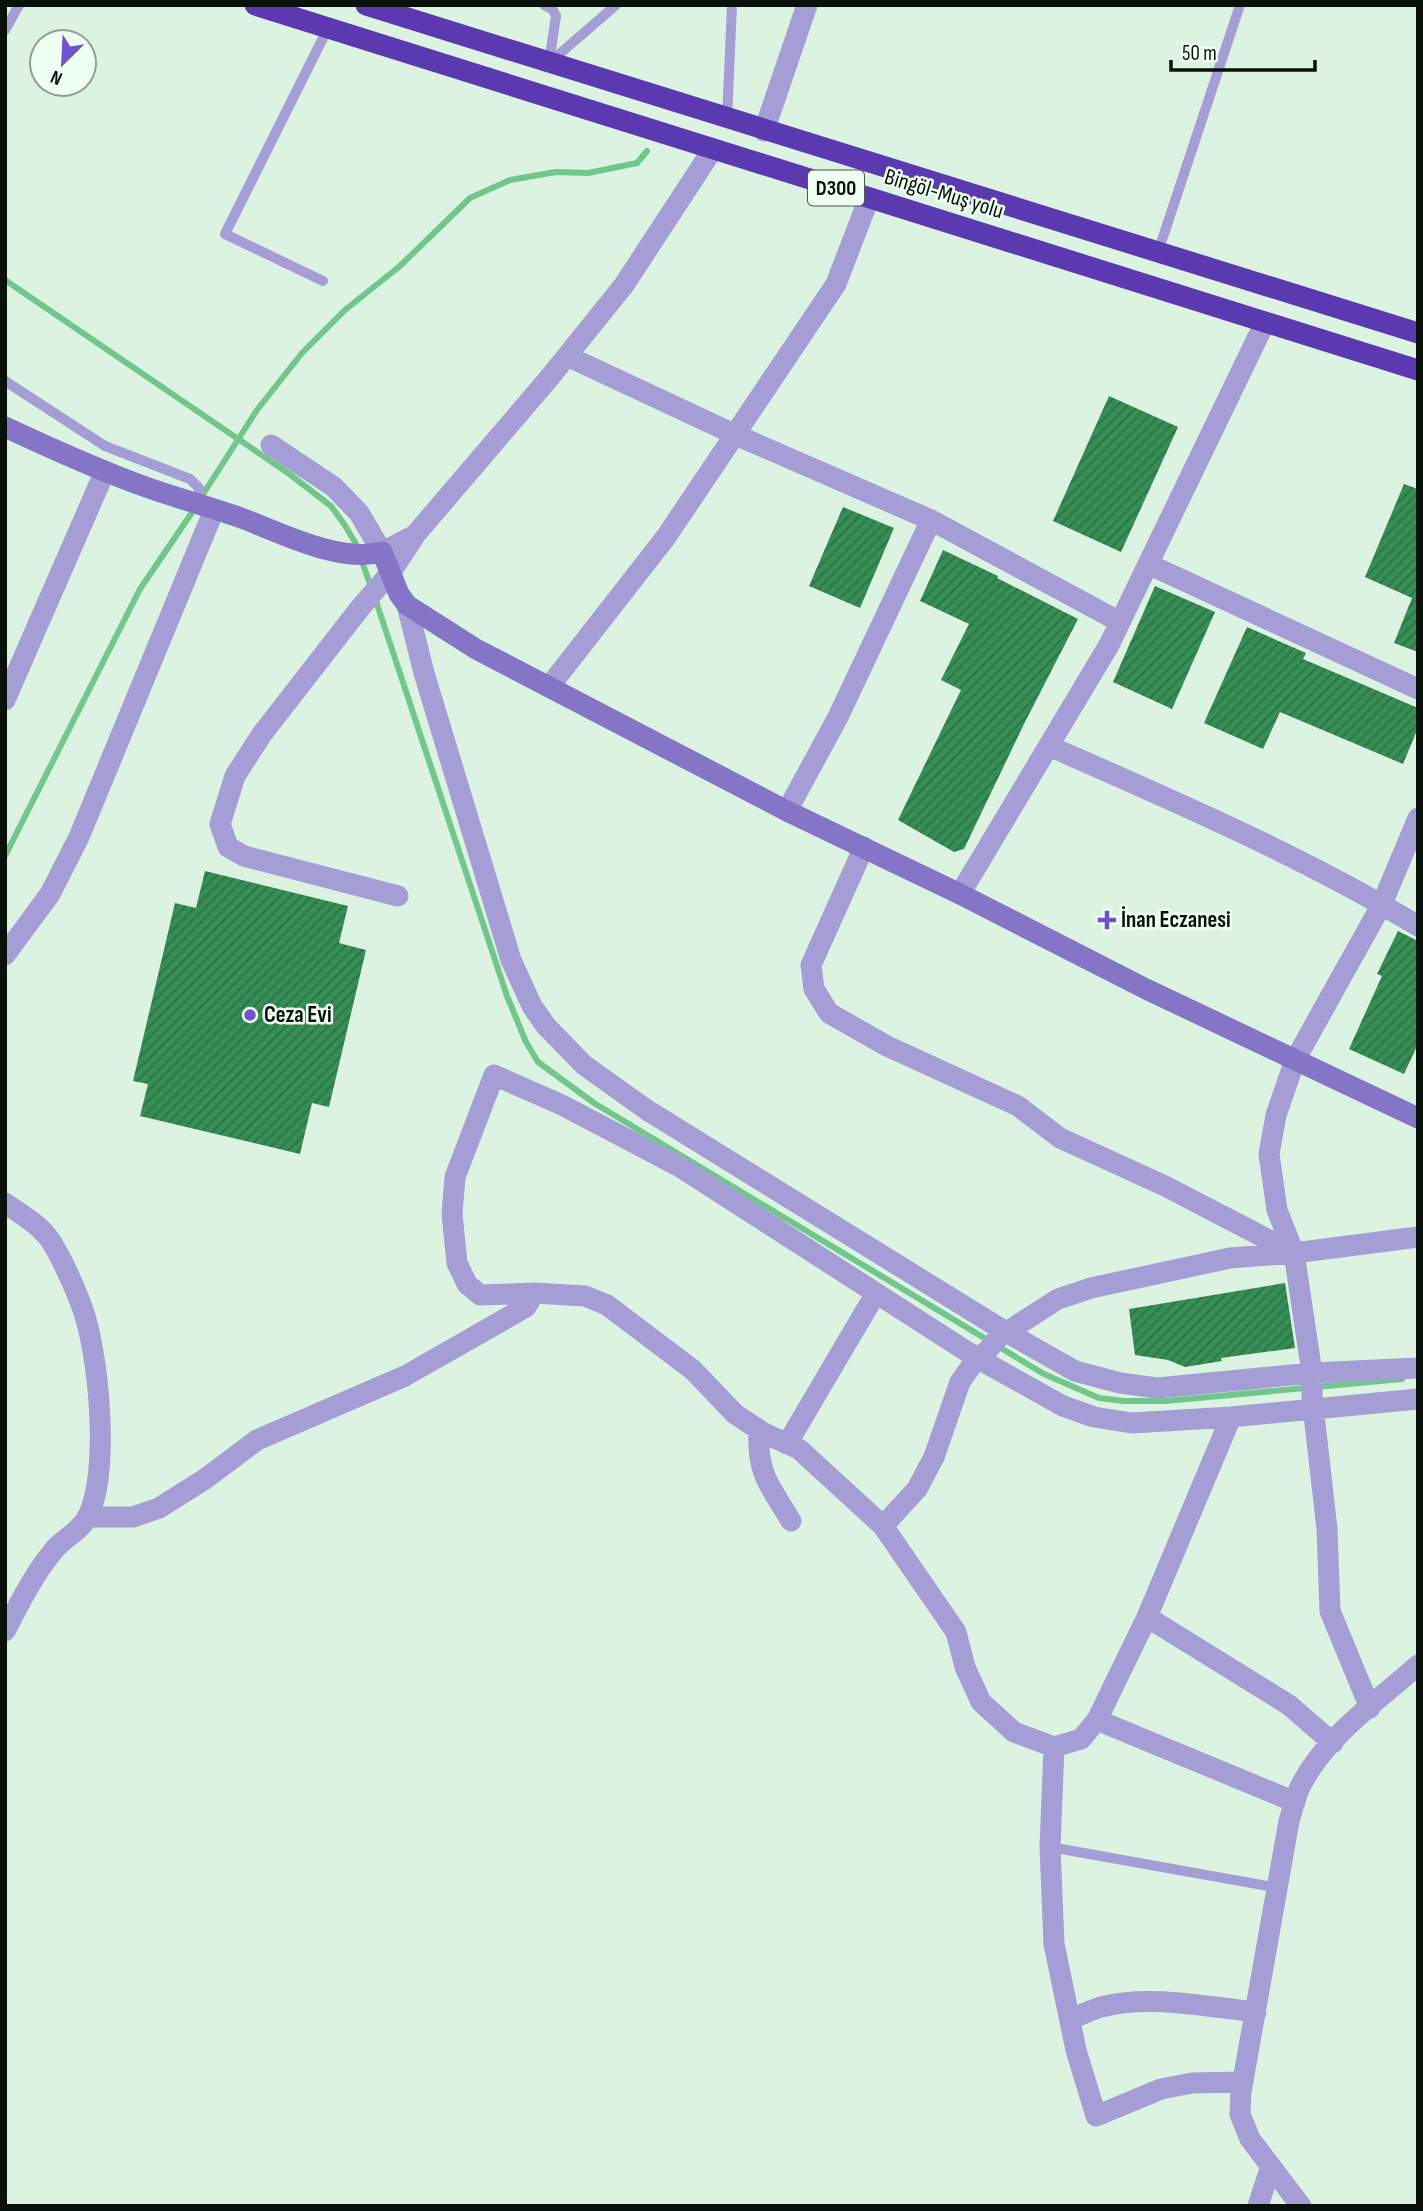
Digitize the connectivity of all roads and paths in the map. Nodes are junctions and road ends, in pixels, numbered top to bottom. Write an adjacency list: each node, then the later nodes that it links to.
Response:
1 (19, 5): 10 (lane)
2 (255, 5): 9 (highway, Bingöl-Muş yolu / D300)
3 (366, 5): 11 (highway, Bingöl-Muş yolu / D300)
4 (544, 5): 11 (lane)
5 (617, 5): 11 (lane)
6 (732, 5): 12 (lane)
7 (807, 5): 13 (street)
8 (1240, 5): 16 (lane)
9 (328, 28): 14 (highway, Bingöl-Muş yolu / D300); 17 (lane)
10 (5, 30)
11 (549, 63): 12 (highway, Bingöl-Muş yolu / D300)
12 (727, 119): 13 (highway, Bingöl-Muş yolu / D300)
13 (764, 131): 16 (highway, Bingöl-Muş yolu / D300)
14 (713, 149): 15 (highway, Bingöl-Muş yolu / D300); 20 (street)
15 (869, 198): 18 (highway, Bingöl-Muş yolu / D300); 24 (street)
16 (1158, 252): 19 (highway, Bingöl-Muş yolu / D300)
17 (323, 281)
18 (1265, 322): 21 (highway, Bingöl-Muş yolu / D300); 31 (street)
19 (1418, 333)
20 (567, 356): 24 (street); 29 (street)
21 (1418, 370)
22 (5, 381): 27 (lane)
23 (5, 427): 26 (street)
24 (736, 435): 28 (street); 35 (street)
25 (271, 445): 30 (street)
26 (105, 471): 27 (street); 37 (street)
27 (201, 501): 30 (street); 46 (street)
28 (931, 520): 34 (street); 39 (street)
29 (415, 536): 30 (street); 32 (street)
30 (375, 554): 32 (street)
31 (1148, 564): 34 (street); 36 (street)
32 (385, 580): 33 (street); 43 (street)
33 (407, 605): 35 (street); 54 (street)
34 (1120, 622): 38 (street)
35 (549, 687): 39 (street)
36 (1418, 689)
37 (5, 701)
38 (1049, 746): 42 (street); 44 (street)
39 (787, 811): 41 (street)
40 (1418, 818): 44 (street)
41 (864, 847): 42 (street); 51 (street)
42 (960, 894): 47 (street)
43 (398, 896)
44 (1382, 904): 45 (street); 47 (street)
45 (1418, 926)
46 (5, 955)
47 (1295, 1060): 48 (street); 51 (street)
48 (1418, 1118)
49 (5, 1203): 61 (street)
50 (1418, 1237): 51 (street)
51 (1294, 1253): 54 (street); 56 (street)
52 (534, 1293): 53 (street); 59 (street); 61 (street)
53 (876, 1293): 54 (street); 60 (street)
54 (992, 1344): 56 (street); 58 (street); 63 (street)
55 (1418, 1368): 56 (street)
56 (1312, 1390): 57 (street); 58 (street); 67 (street)
57 (1418, 1399)
58 (1231, 1417): 64 (street)
59 (759, 1430): 60 (street); 62 (street)
60 (787, 1444): 63 (street)
61 (88, 1517): 65 (street)
62 (791, 1521)
63 (883, 1526): 70 (street)
64 (1147, 1617): 68 (street); 69 (street)
65 (5, 1631)
66 (1418, 1665): 67 (street)
67 (1370, 1708): 69 (street)
68 (1097, 1720): 70 (street); 71 (street)
69 (1333, 1743): 71 (street)
70 (1054, 1747): 72 (street)
71 (1295, 1802): 73 (street)
72 (1050, 1847): 73 (lane); 75 (street)
73 (1279, 1888): 74 (street)
74 (1256, 2012): 75 (street); 76 (street)
75 (1070, 2019): 76 (street)
76 (1243, 2082): 77 (street)
77 (1270, 2166): 78 (street); 79 (street)
78 (1258, 2206)
79 (1301, 2206)

